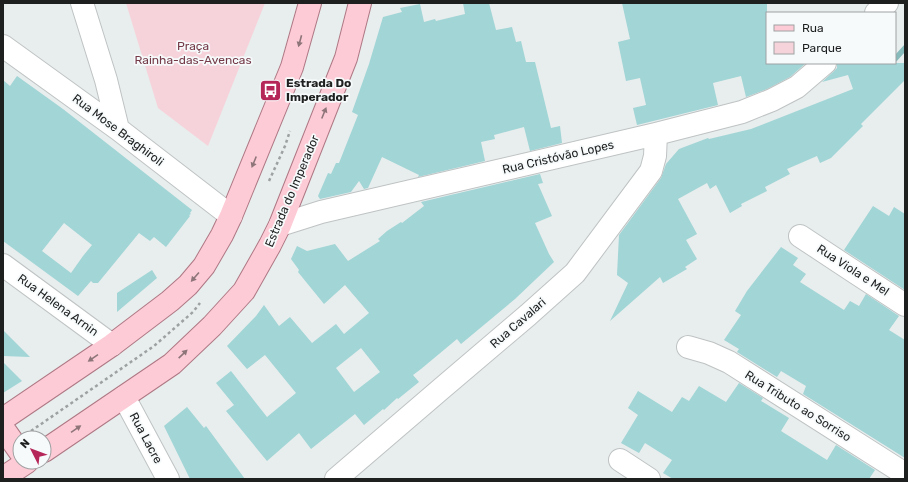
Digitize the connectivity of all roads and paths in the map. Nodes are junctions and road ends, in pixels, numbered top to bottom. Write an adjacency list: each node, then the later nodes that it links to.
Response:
1 (82, 3): 8 (street)
2 (310, 3): 10 (main road, one-way to 10)
3 (360, 3): 11 (main road, Estrada do Imperador, one-way to 3)
4 (887, 3): 5 (street)
5 (877, 12)
6 (3, 46): 8 (street, Rua Mose Braghiroli)
7 (824, 64): 9 (street, Rua Cristóvão Lopes)
8 (118, 129): 10 (street, Rua Mose Braghiroli)
9 (656, 134): 11 (street, Rua Cristóvão Lopes); 27 (street, Rua Cavalari)
10 (231, 216): 15 (main road, one-way to 15)
11 (280, 225): 17 (main road, Estrada do Imperador, one-way to 11)
12 (800, 236): 14 (street, Rua Viola e Mel)
13 (3, 265): 15 (street, Rua Helena Arnin)
14 (905, 305)
15 (112, 345): 18 (main road, one-way to 18)
16 (688, 346): 24 (street, Rua Tributo ao Sorriso)
17 (124, 397): 21 (main road, Estrada do Imperador, one-way to 17); 26 (street, Rua Lacre)
18 (3, 419)
19 (3, 428): 20 (main road)
20 (12, 441)
21 (52, 446)
22 (620, 460): 28 (street)
23 (15, 470): 25 (main road)
24 (905, 474)
25 (3, 478)
26 (168, 479)
27 (336, 479)
28 (649, 479)

